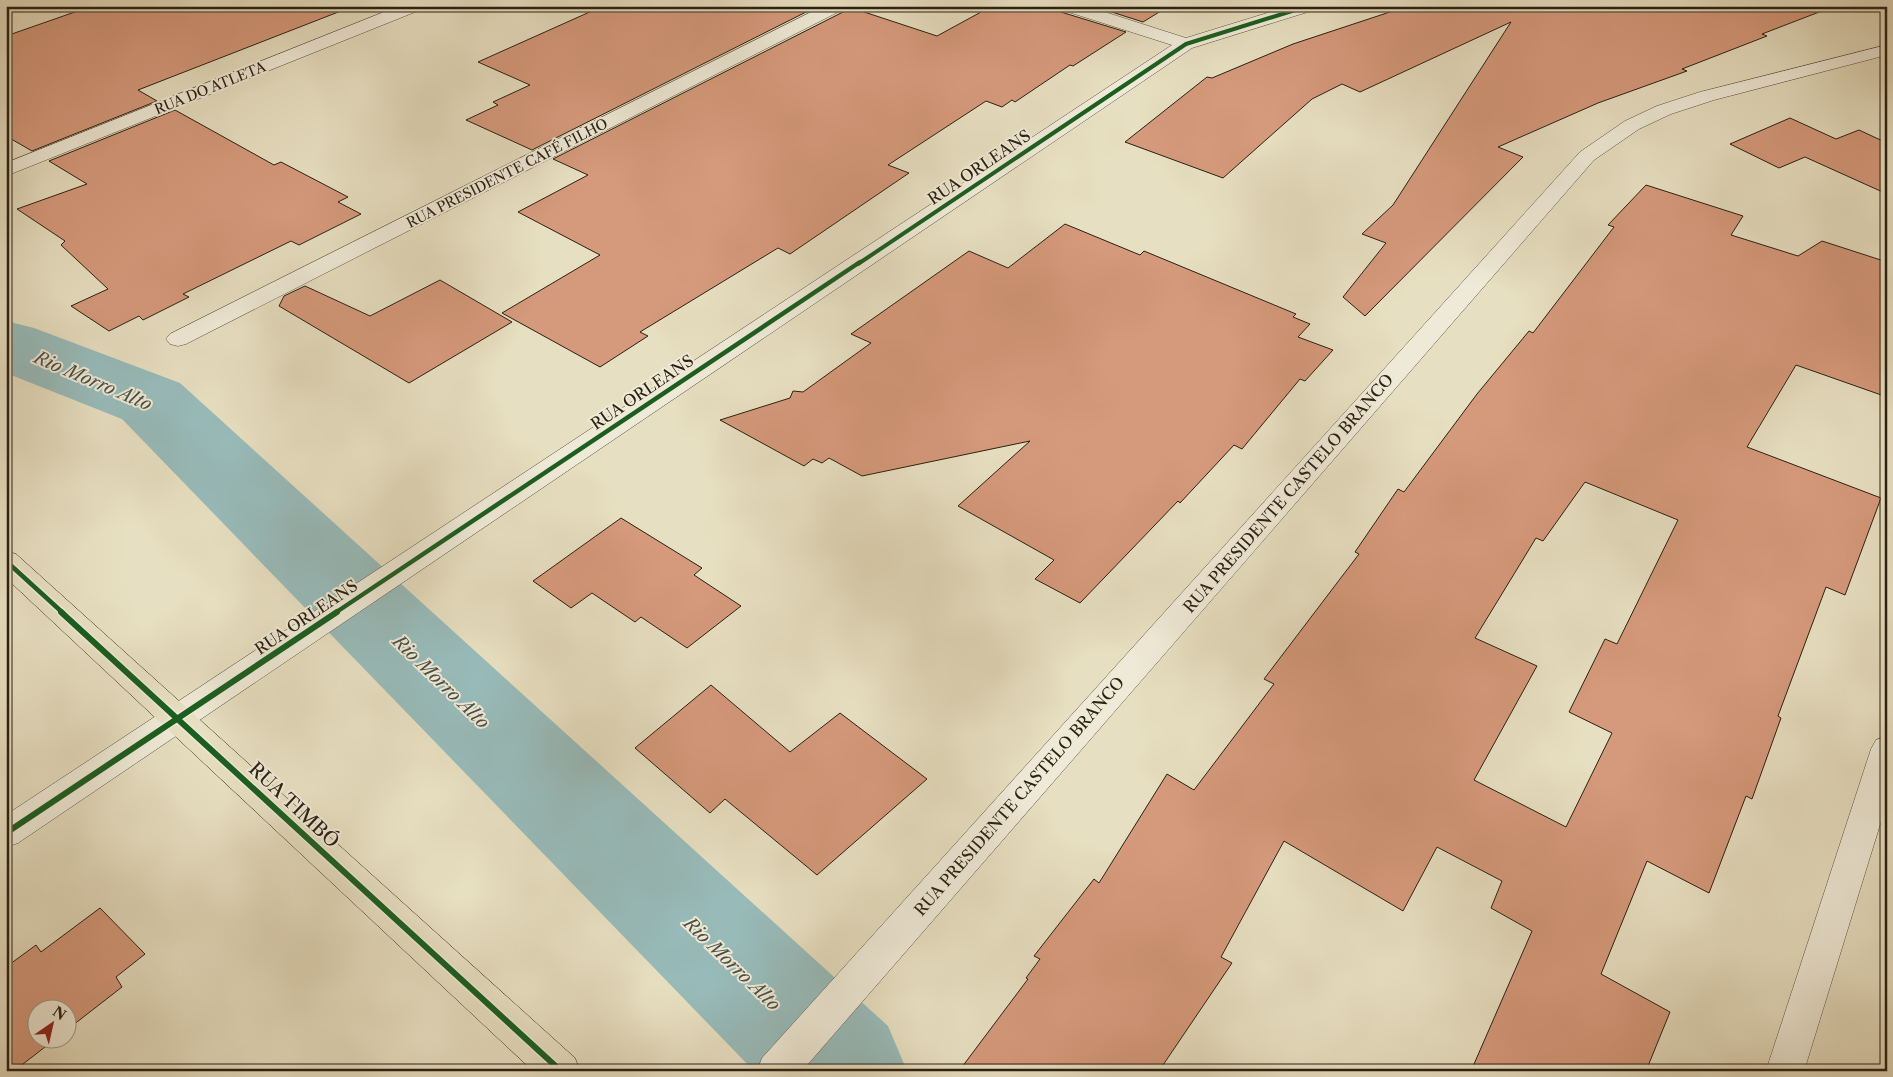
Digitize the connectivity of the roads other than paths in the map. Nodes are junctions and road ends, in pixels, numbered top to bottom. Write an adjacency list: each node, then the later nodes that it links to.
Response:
1 (414, 6): 9 (street, RUA DO ATLETA)
2 (836, 6): 10 (street, RUA PRESIDENTE CAFÉ FILHO)
3 (1068, 6): 7 (street)
4 (1264, 6): 6 (street)
5 (1308, 6): 6 (street, RUA ORLEANS)
6 (1286, 13): 7 (street, RUA ORLEANS)
7 (1186, 44): 12 (street, RUA ORLEANS)
8 (1887, 50): 16 (street, RUA PRESIDENTE CASTELO BRANCO)
9 (6, 170)
10 (178, 339)
11 (6, 561): 12 (main road, RUA TIMBÓ)
12 (178, 718): 14 (street, RUA ORLEANS); 15 (main road, RUA TIMBÓ)
13 (1887, 749): 17 (street)
14 (6, 833)
15 (561, 1071)
16 (776, 1071)
17 (1785, 1071)

